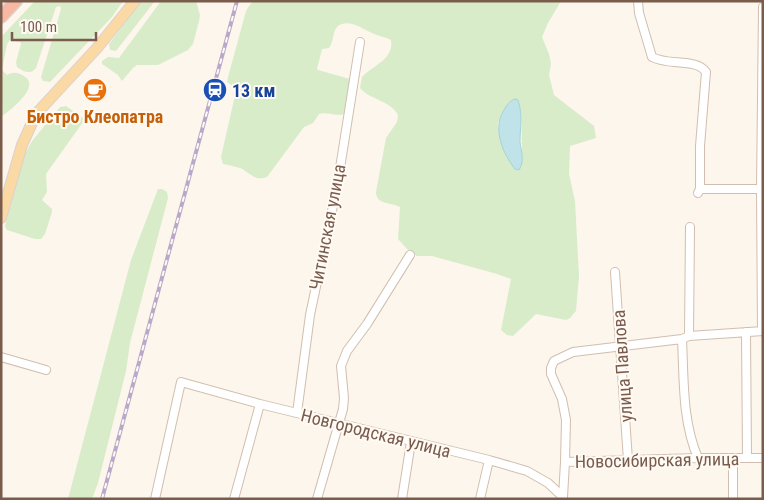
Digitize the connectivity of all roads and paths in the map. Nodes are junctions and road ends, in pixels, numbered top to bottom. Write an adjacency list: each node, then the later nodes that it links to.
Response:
1 (16, 1): 5 (highway)
2 (135, 1): 8 (main road)
3 (638, 1): 7 (street)
4 (763, 8): 7 (street)
5 (1, 17)
6 (360, 42): 19 (street, Читинская улица)
7 (762, 189): 12 (street)
8 (1, 218)
9 (690, 227): 14 (street)
10 (410, 256): 20 (street)
11 (615, 272): 15 (street, улица Павлова)
12 (762, 331): 13 (street)
13 (746, 332): 14 (street); 24 (street)
14 (686, 338): 15 (street); 22 (street)
15 (620, 346): 27 (street, улица Павлова); 28 (street, Новосибирская улица)
16 (1, 357): 17 (street)
17 (46, 370)
18 (260, 404): 19 (street, Новгородская улица); 30 (street, Новгородская улица); 31 (street)
19 (297, 413): 20 (street, Новгородская улица)
20 (339, 424): 21 (street, Новгородская улица); 32 (street)
21 (411, 442): 26 (street, Новгородская улица); 33 (street)
22 (698, 458): 23 (street, Новосибирская улица); 27 (street, Новосибирская улица)
23 (733, 458): 24 (street, Новосибирская улица); 35 (street)
24 (747, 458): 25 (street, Новосибирская улица)
25 (763, 458)
26 (489, 460): 29 (street, Новгородская улица); 34 (street)
27 (628, 460): 28 (street, Новосибирская улица)
28 (565, 462): 29 (street)
29 (563, 498)
30 (155, 499)
31 (234, 499)
32 (317, 499)
33 (402, 499)
34 (480, 499)
35 (733, 499)

